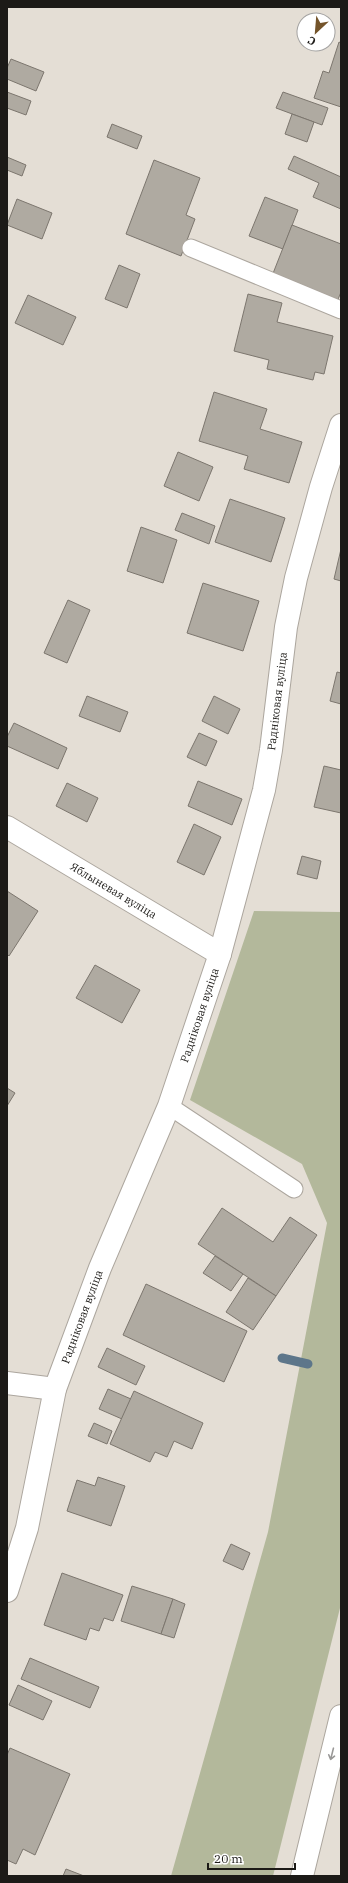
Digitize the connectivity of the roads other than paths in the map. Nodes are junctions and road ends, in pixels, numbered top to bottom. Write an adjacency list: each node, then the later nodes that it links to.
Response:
1 (191, 248): 2 (lane)
2 (341, 310)
3 (341, 425): 5 (main road, Радніковая вуліца)
4 (7, 827): 5 (main road, Яблыневая вуліца)
5 (220, 954): 6 (main road, Радніковая вуліца)
6 (169, 1106): 7 (lane); 9 (main road, Радніковая вуліца)
7 (294, 1189)
8 (7, 1383): 9 (main road)
9 (55, 1388): 10 (main road, Радніковая вуліца)
10 (7, 1591)
11 (341, 1716): 12 (main road, one-way to 12)
12 (302, 1876)

